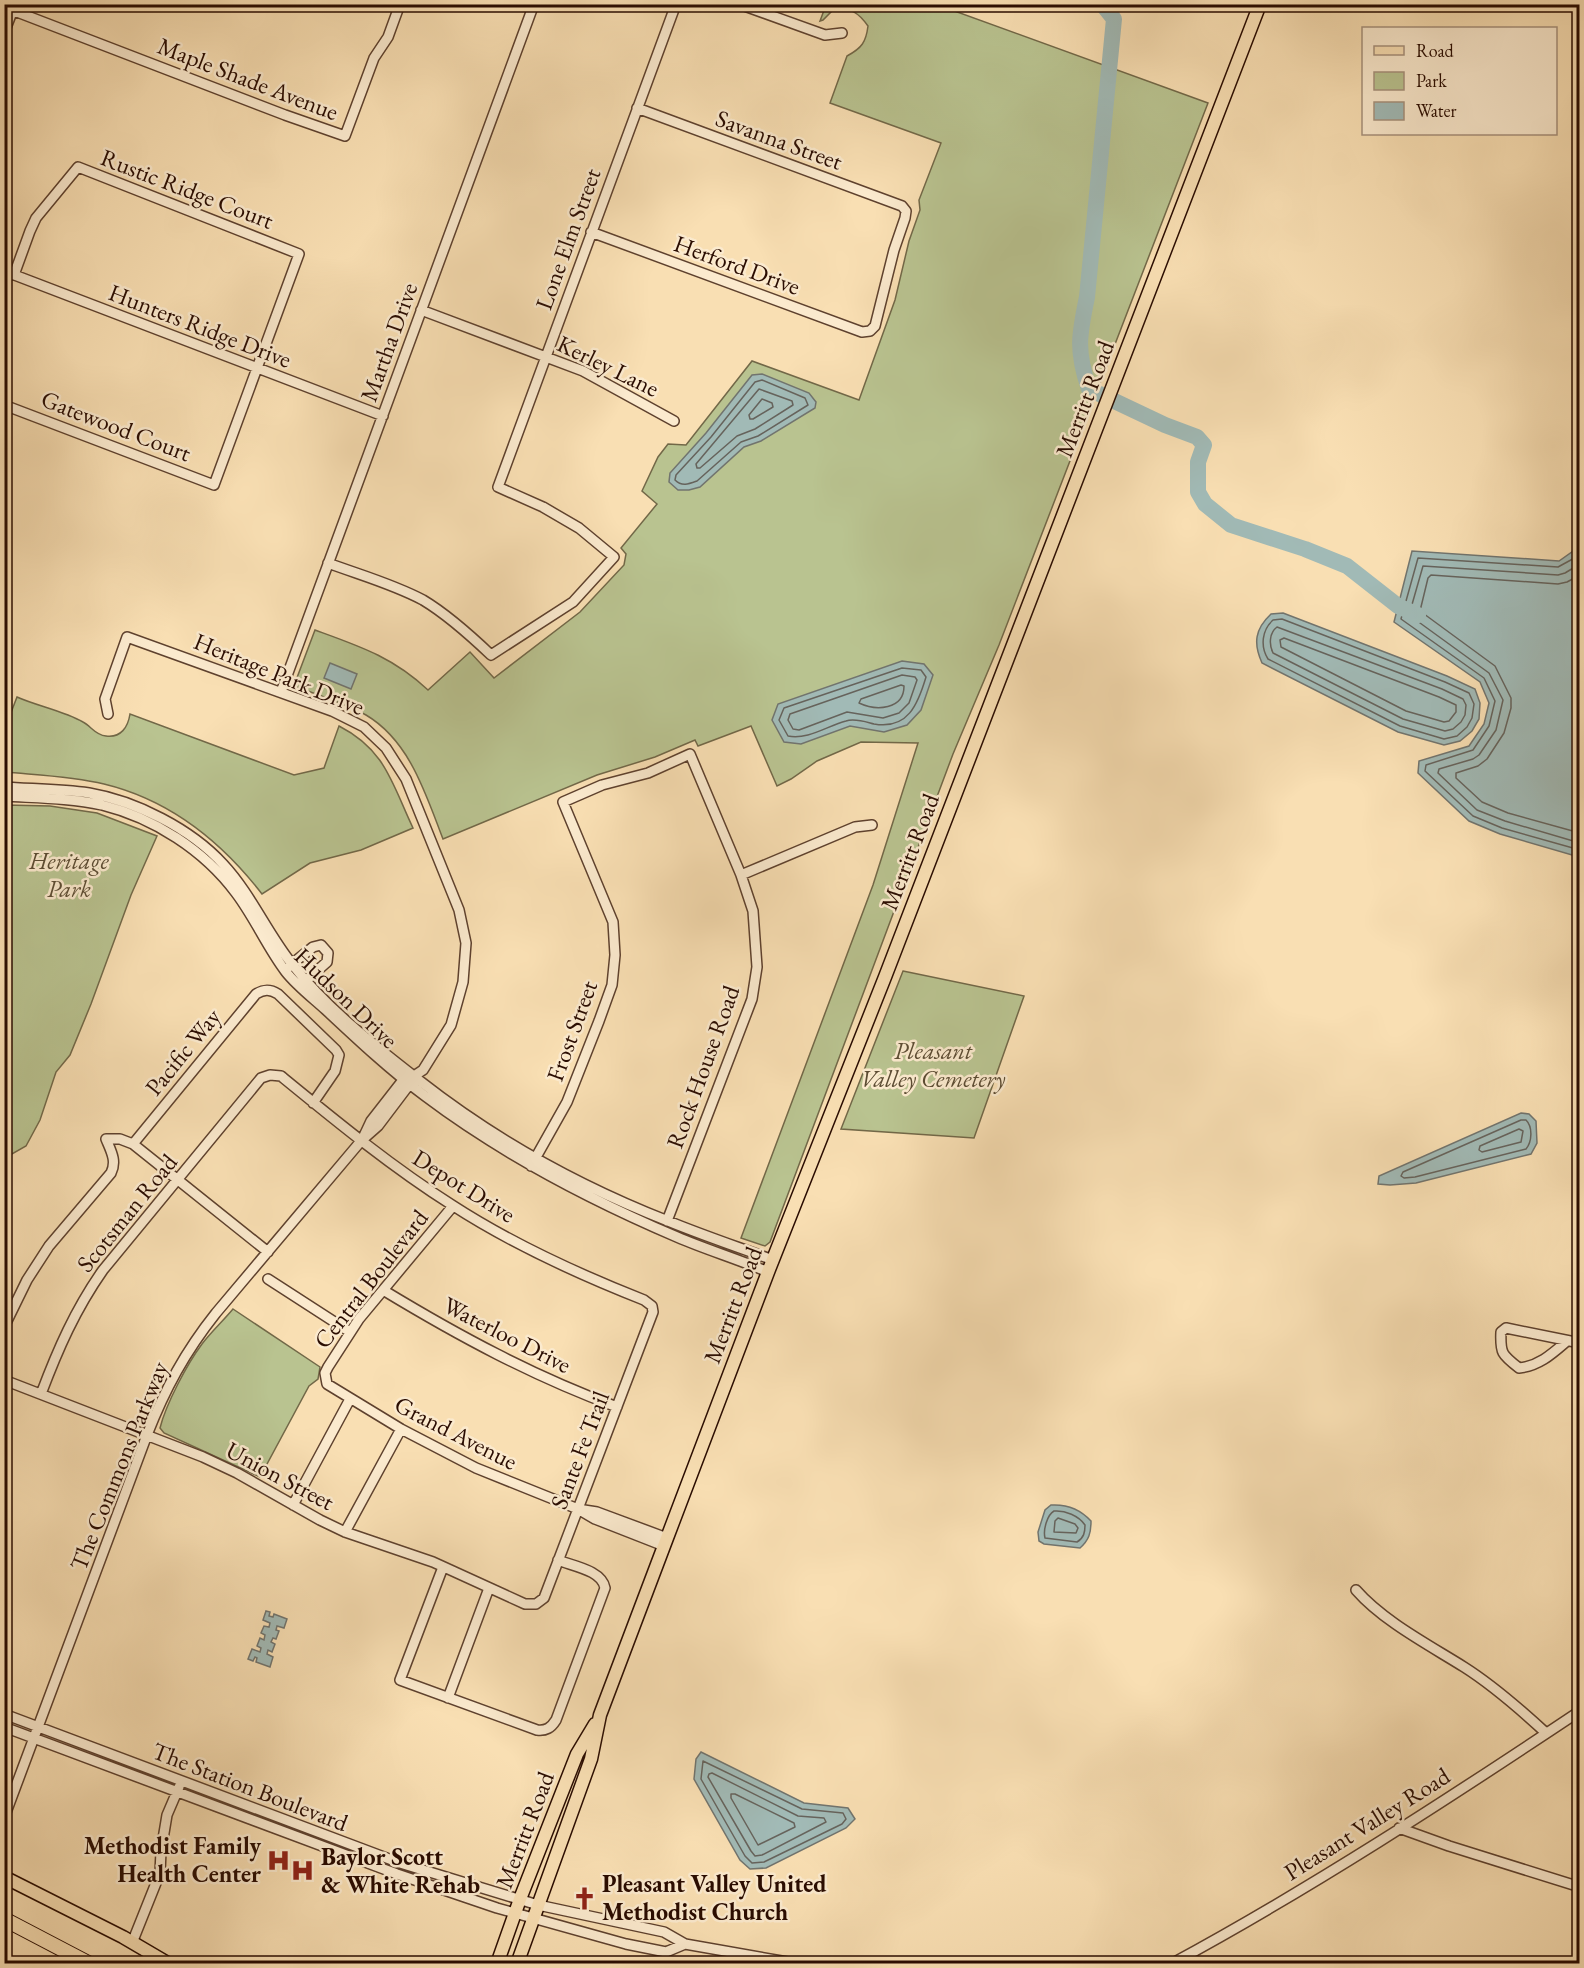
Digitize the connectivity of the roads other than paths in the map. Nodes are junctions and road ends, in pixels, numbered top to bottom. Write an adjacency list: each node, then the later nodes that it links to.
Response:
1 (400, 4): 6 (street, Maple Shade Avenue)
2 (534, 4): 13 (street, Martha Drive)
3 (676, 4): 9 (street, Lone Elm Street)
4 (739, 4): 8 (street)
5 (1260, 4): 40 (main road, Merritt Road)
6 (11, 7): 7 (street)
7 (4, 33)
8 (843, 33)
9 (638, 108): 10 (street, Lone Elm Street); 14 (street, Savanna Street)
10 (591, 232): 14 (street, Herford Drive); 15 (street, Lone Elm Street)
11 (4, 271): 12 (street, Hunters Ridge Drive)
12 (14, 275): 16 (street, Hunters Ridge Drive); 16 (street, Rustic Ridge Court)
13 (422, 310): 15 (street, Kerley Lane); 18 (street, Martha Drive)
14 (870, 331)
15 (546, 356): 19 (street, Kerley Lane); 20 (street, Lone Elm Street)
16 (257, 369): 17 (street, Gatewood Court); 18 (street, Hunters Ridge Drive)
17 (4, 405)
18 (383, 416): 20 (street, Martha Drive)
19 (674, 421)
20 (328, 563): 21 (street, Martha Drive)
21 (281, 692): 22 (street, Heritage Park Drive); 31 (street, Heritage Park Drive)
22 (108, 714)
23 (4, 787): 28 (street, Hudson Drive)
24 (4, 796): 28 (street, Hudson Drive)
25 (563, 802): 27 (street, Rock House Road); 35 (street, Frost Street)
26 (872, 825): 27 (street)
27 (741, 875): 38 (street, Rock House Road)
28 (288, 967): 29 (street, Hudson Drive); 29 (street)
29 (304, 983): 31 (street, Hudson Drive)
30 (270, 1075): 32 (street, Depot Drive); 36 (street, Scotsman Road)
31 (410, 1080): 33 (street, The Commons Parkway); 35 (street, Hudson Drive)
32 (313, 1103): 33 (street, Depot Drive); 34 (street, Pacific Way)
33 (361, 1141): 37 (street, Depot Drive); 39 (street, The Commons Parkway)
34 (133, 1144): 36 (street); 44 (street)
35 (533, 1162): 38 (street, Hudson Drive); 40 (street, Hudson Drive)
36 (179, 1180): 39 (street); 50 (street, Scotsman Road)
37 (453, 1206): 42 (street, Central Boulevard); 43 (street, Depot Drive)
38 (667, 1221): 40 (street, Hudson Drive)
39 (268, 1252): 54 (street, The Commons Parkway)
40 (770, 1266): 58 (main road, Merritt Road)
41 (268, 1279): 45 (street)
42 (383, 1290): 45 (street, Central Boulevard); 52 (street, Waterloo Drive)
43 (652, 1306): 52 (street, Sante Fe Trail)
44 (4, 1327)
45 (350, 1332): 48 (street, Central Boulevard)
46 (1567, 1341): 46 (street); 47 (street)
47 (1580, 1343)
48 (326, 1378): 51 (street, Grand Avenue)
49 (4, 1380): 50 (street, Union Street)
50 (41, 1394): 54 (street, Union Street)
51 (351, 1399): 53 (street, Grand Avenue); 55 (street)
52 (617, 1407): 56 (street, Sante Fe Trail)
53 (401, 1429): 56 (street, Grand Avenue); 57 (street)
54 (147, 1435): 55 (street, Union Street); 69 (street, The Commons Parkway)
55 (293, 1505): 57 (street, Union Street)
56 (578, 1509): 58 (street, Grand Avenue); 59 (street, Sante Fe Trail)
57 (345, 1532): 60 (street, Union Street)
58 (665, 1542): 67 (main road, Merritt Road)
59 (558, 1560): 63 (street, Sante Fe Trail); 64 (street)
60 (443, 1567): 61 (street, Union Street); 64 (street)
61 (489, 1588): 63 (street, Union Street); 64 (street)
62 (1356, 1590): 70 (street)
63 (536, 1604)
64 (448, 1698)
65 (1580, 1711): 70 (street, Pleasant Valley Road)
66 (4, 1714): 69 (street, The Station Boulevard)
67 (600, 1715): 77 (main road, Merritt Road); 78 (main road, Merritt Road)
68 (4, 1727): 71 (street, The Station Boulevard)
69 (39, 1727): 71 (street, The Commons Parkway); 72 (street, The Station Boulevard)
70 (1546, 1733): 74 (street, Pleasant Valley Road)
71 (35, 1737): 72 (street, The Station Boulevard); 73 (street, The Commons Parkway)
72 (179, 1786): 77 (street, The Station Boulevard); 79 (street, The Station Boulevard); 82 (street)
73 (4, 1818)
74 (1399, 1827): 76 (street); 90 (street, Pleasant Valley Road)
75 (4, 1877): 82 (main road)
76 (1580, 1887)
77 (520, 1899): 78 (street); 79 (main road, Merritt Road)
78 (538, 1905): 81 (main road, Merritt Road); 83 (street)
79 (515, 1914): 81 (street); 87 (main road, Merritt Road)
80 (4, 1919): 85 (highway)
81 (533, 1919): 83 (street); 88 (main road, Merritt Road)
82 (132, 1943): 86 (main road)
83 (685, 1944): 84 (street)
84 (765, 1962): 89 (street)
85 (90, 1964)
86 (169, 1964)
87 (497, 1964)
88 (517, 1964)
89 (799, 1964)
90 (1170, 1964)

